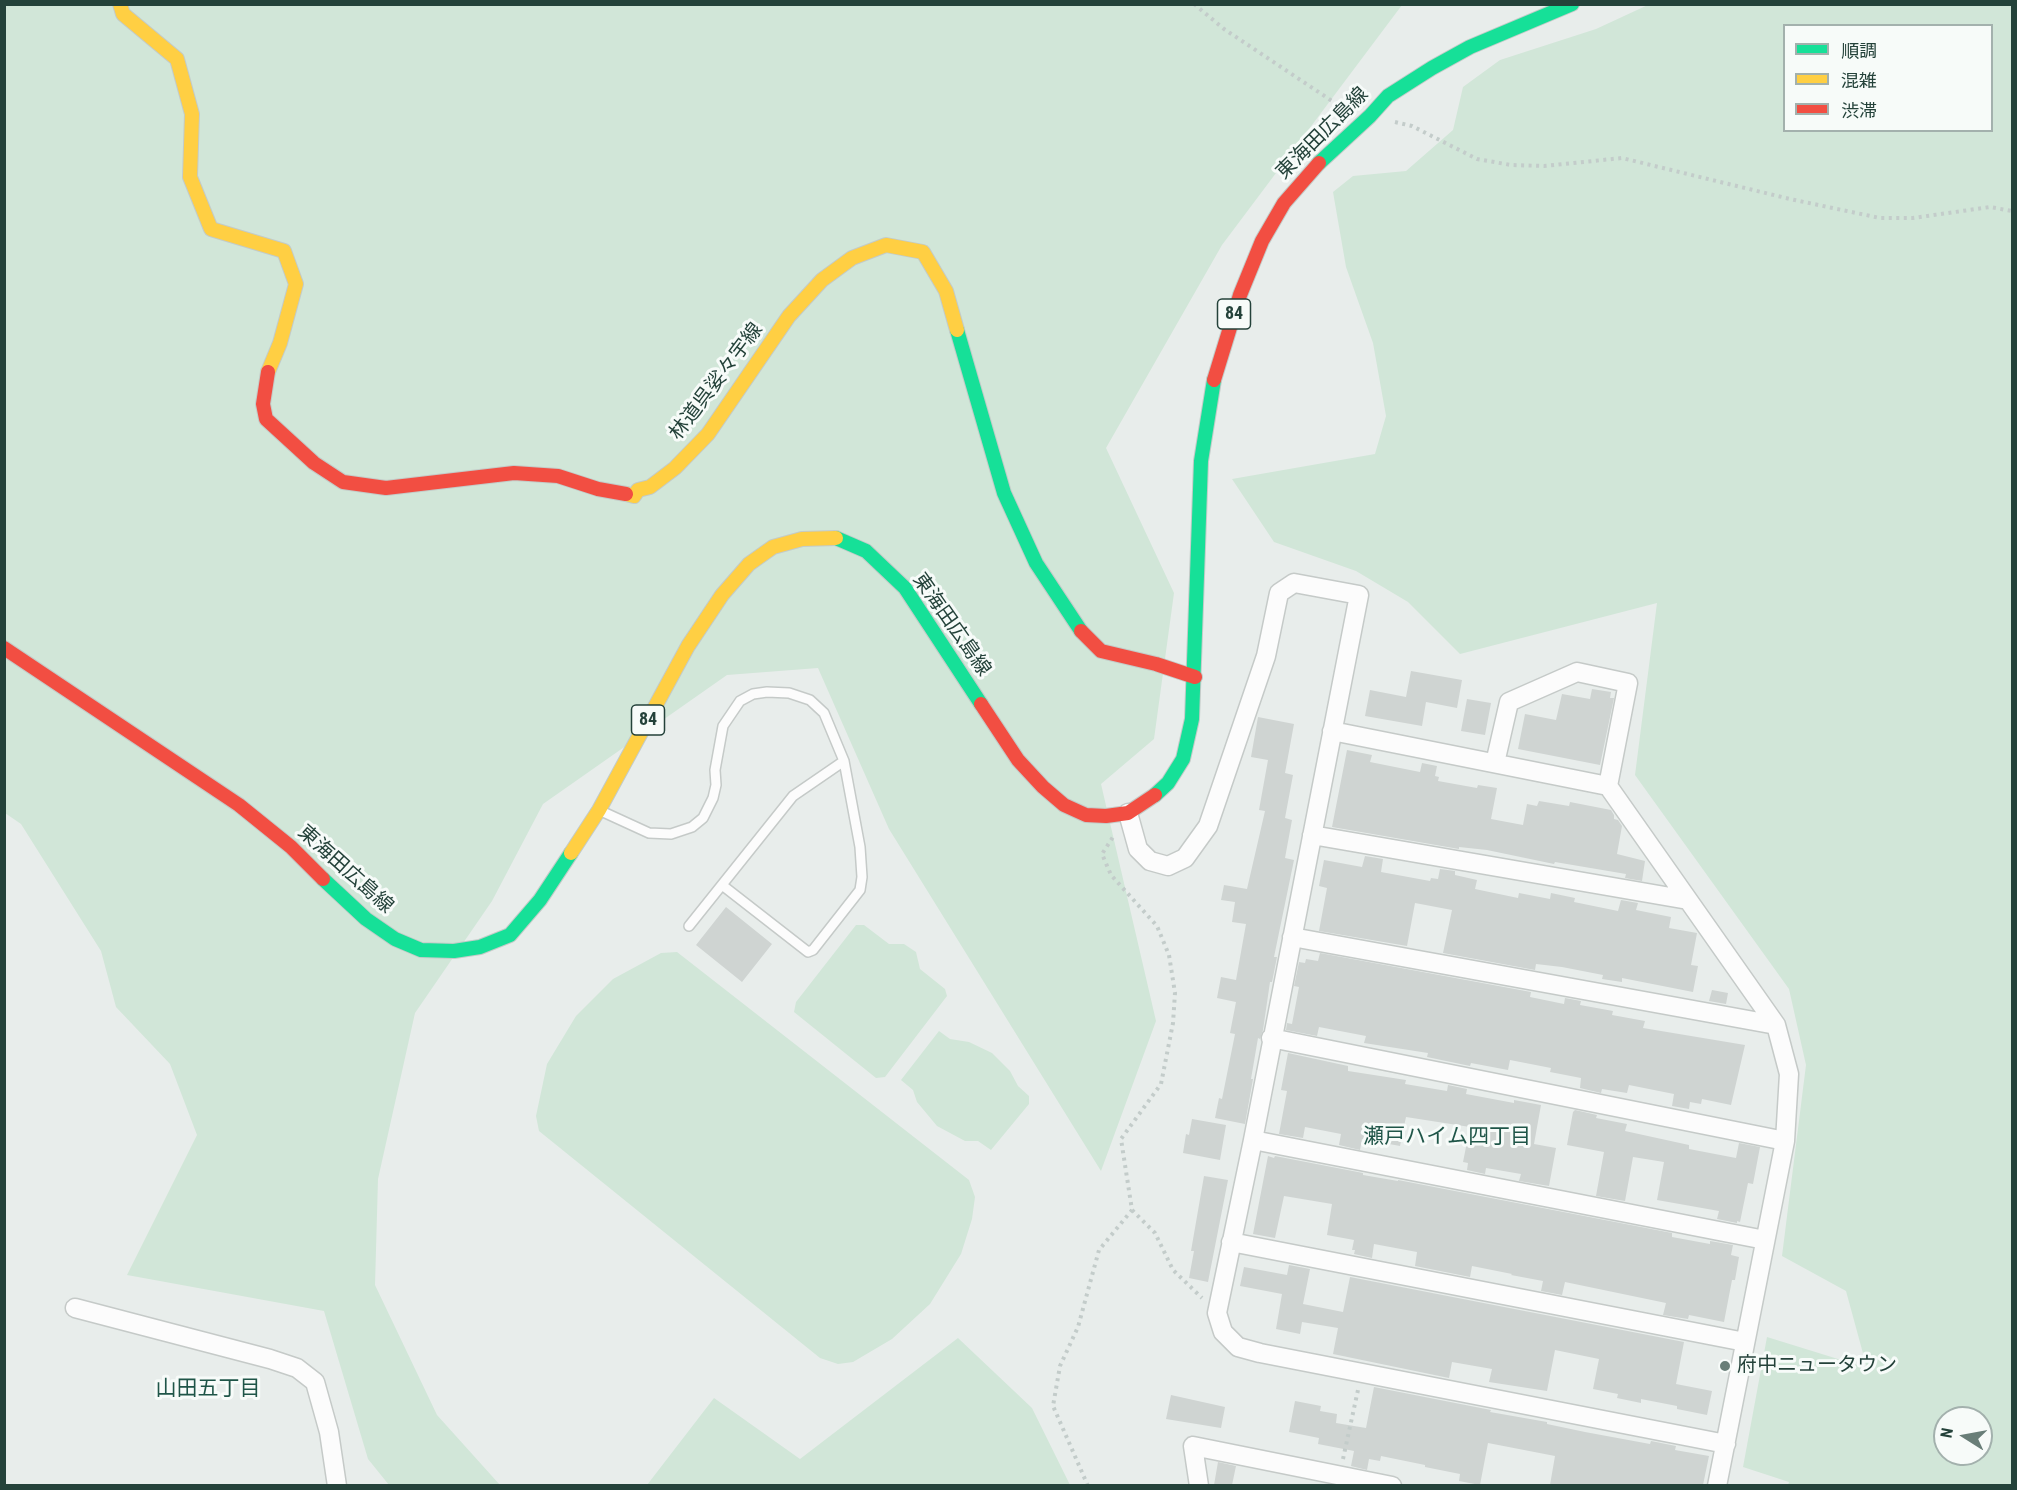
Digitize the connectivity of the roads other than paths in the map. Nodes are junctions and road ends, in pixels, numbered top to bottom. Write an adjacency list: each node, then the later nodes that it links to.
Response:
1 (120, 4): 4 (main road, 林道呉娑々宇線)
2 (1572, 4): 4 (main road, 東海田広島線 / 84)
3 (4, 648): 9 (main road, 東海田広島線 / 84)
4 (1195, 677): 10 (main road, 東海田広島線 / 84)
5 (1332, 731): 7 (street); 10 (street); 11 (street)
6 (844, 761): 9 (lane); 12 (lane); 12 (lane)
7 (1495, 763): 8 (street); 8 (street)
8 (1608, 786): 13 (street)
9 (599, 810): 10 (main road, 東海田広島線 / 84)
10 (1128, 813)
11 (1312, 835): 13 (street); 15 (street)
12 (722, 885): 14 (lane)
13 (1688, 900): 16 (street)
14 (689, 927)
15 (1292, 937): 16 (street); 17 (street)
16 (1776, 1025): 19 (street)
17 (1271, 1038): 18 (street); 19 (street)
18 (1253, 1140): 20 (street); 21 (street)
19 (1785, 1141): 20 (street)
20 (1765, 1240): 23 (street)
21 (1231, 1242): 23 (street); 24 (street)
22 (75, 1308): 25 (street)
23 (1745, 1342): 24 (street)
24 (1726, 1444): 28 (street)
25 (337, 1485)
26 (1199, 1485): 27 (street)
27 (1392, 1485)
28 (1717, 1485)

